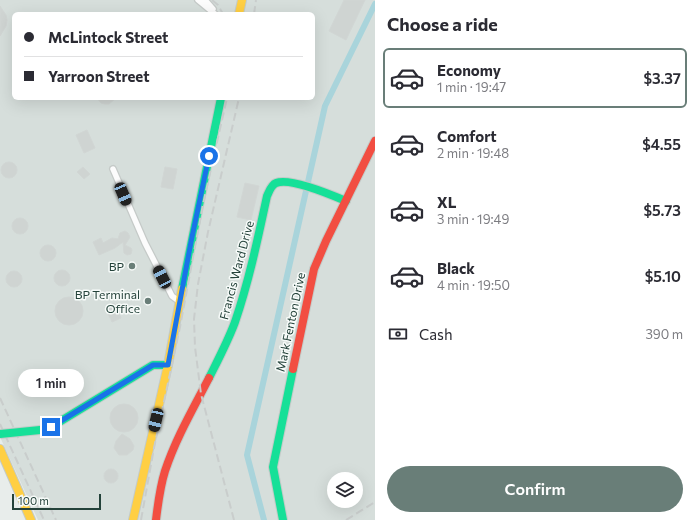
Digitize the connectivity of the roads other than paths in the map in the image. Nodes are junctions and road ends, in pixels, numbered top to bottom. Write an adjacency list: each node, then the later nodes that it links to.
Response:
1 (198, 0): 4 (street)
2 (205, 0): 5 (street)
3 (242, 0): 6 (street)
4 (213, 12)
5 (214, 12)
6 (239, 12)
7 (221, 100): 11 (street)
8 (375, 140): 10 (street, Mark Fenton Drive)
9 (113, 169): 11 (street)
10 (346, 201): 17 (street, Francis Ward Drive); 18 (street, Mark Fenton Drive)
11 (180, 302): 12 (street)
12 (168, 365): 13 (street, bridge); 16 (street)
13 (0, 434)
14 (1, 453): 15 (street)
15 (31, 520)
16 (134, 520)
17 (156, 520)
18 (283, 520)

